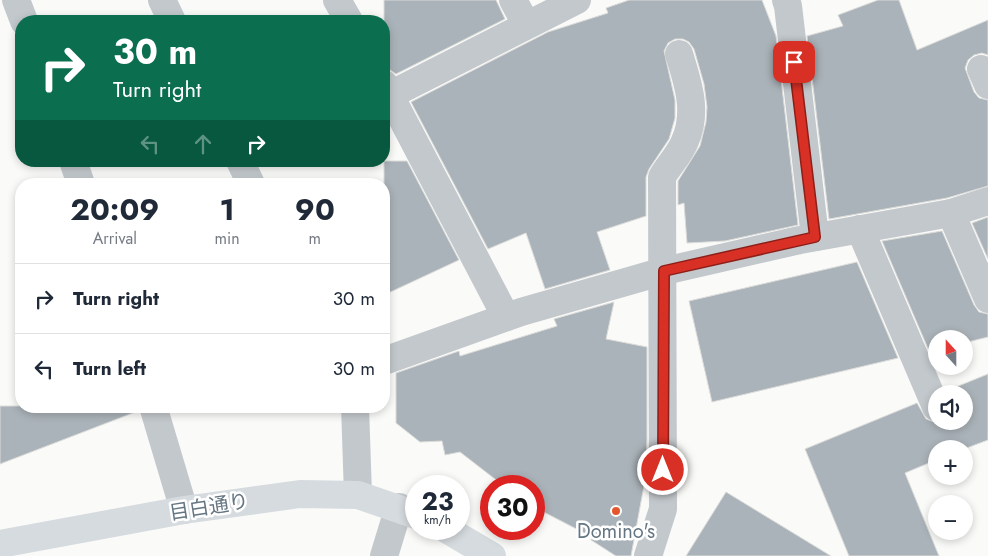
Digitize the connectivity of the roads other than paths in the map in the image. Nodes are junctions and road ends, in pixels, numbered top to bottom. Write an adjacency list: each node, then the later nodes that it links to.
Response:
1 (16, 0): 7 (street)
2 (162, 0): 8 (street)
3 (337, 0): 9 (street)
4 (513, 0): 10 (street)
5 (576, 0): 10 (street)
6 (786, 0): 17 (street)
7 (22, 15)
8 (169, 15)
9 (346, 15)
10 (526, 24): 12 (street)
11 (679, 54): 18 (street)
12 (390, 88)
13 (390, 95): 20 (street)
14 (988, 201): 15 (street)
15 (951, 213): 16 (street); 19 (street)
16 (860, 229): 17 (street); 22 (street)
17 (815, 237): 18 (street)
18 (664, 271): 20 (street); 33 (street)
19 (988, 299)
20 (506, 317): 21 (street)
21 (390, 359)
22 (928, 388)
23 (155, 413): 26 (street)
24 (355, 413): 25 (street)
25 (358, 495): 26 (main road, 目白通り); 27 (main road, 目白通り)
26 (184, 510): 30 (main road, 目白通り)
27 (405, 510)
28 (405, 517): 31 (street)
29 (465, 540): 32 (main road)
30 (11, 547)
31 (384, 556)
32 (492, 556)
33 (648, 556)

